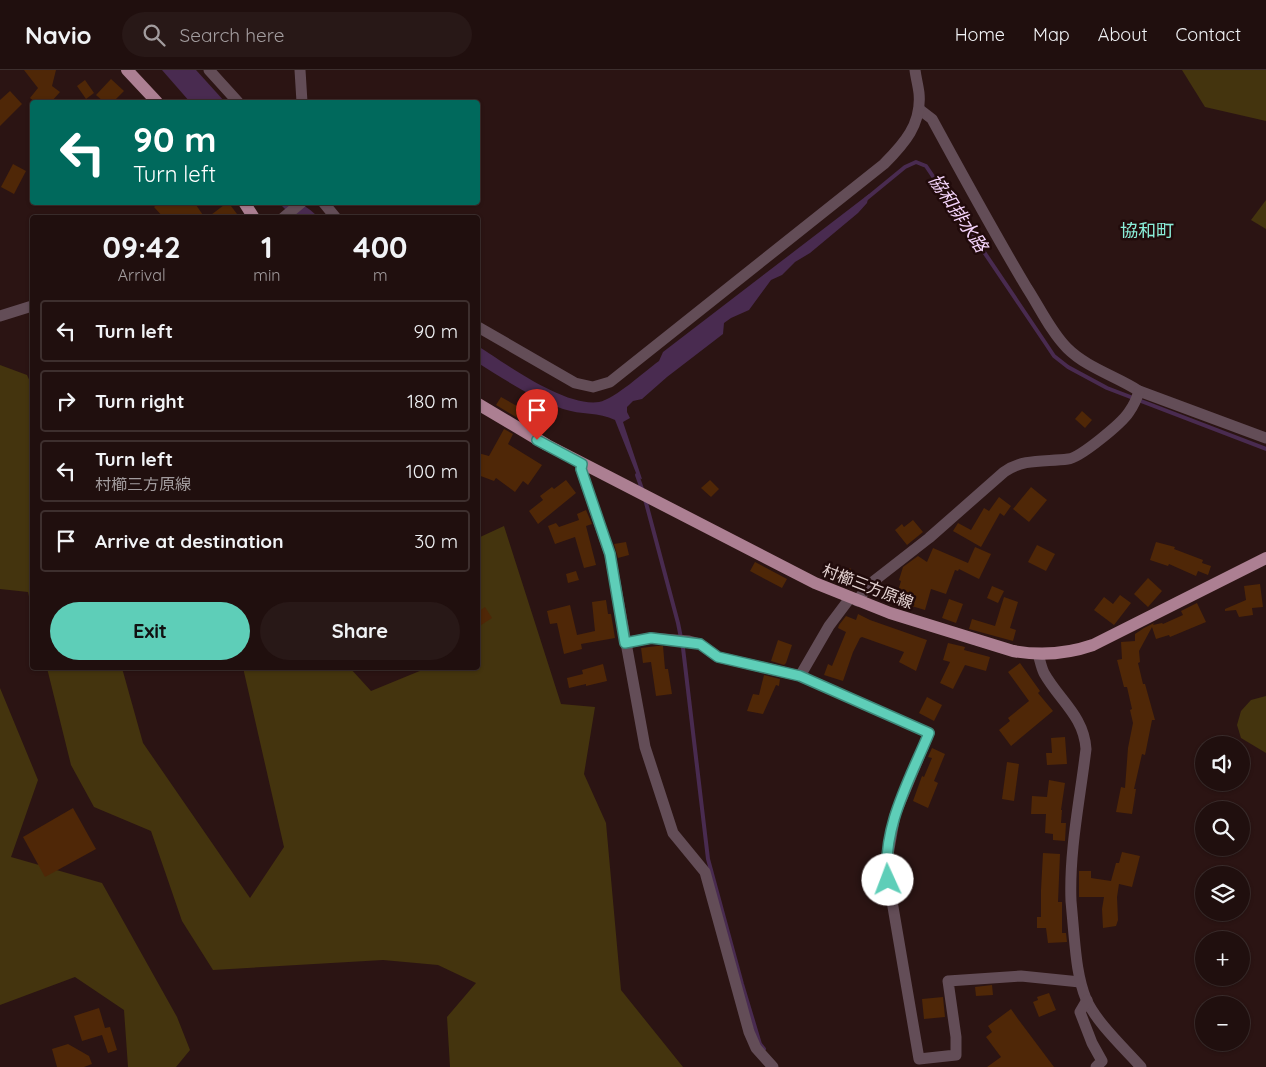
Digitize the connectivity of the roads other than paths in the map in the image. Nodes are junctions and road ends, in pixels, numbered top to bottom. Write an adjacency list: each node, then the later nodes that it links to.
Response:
1 (127, 70): 5 (main road)
2 (210, 70): 6 (street)
3 (300, 70): 7 (street)
4 (915, 70): 8 (street)
5 (155, 100)
6 (236, 100)
7 (302, 100)
8 (919, 109): 15 (street); 16 (street)
9 (299, 205): 11 (street)
10 (325, 205): 12 (street)
11 (287, 215)
12 (334, 215)
13 (30, 307): 14 (street)
14 (0, 316)
15 (480, 328)
16 (1137, 397): 18 (street); 21 (street)
17 (480, 405): 19 (main road, 村櫛三方原線)
18 (1266, 438)
19 (582, 464): 21 (main road, 村櫛三方原線); 22 (street)
20 (1266, 558): 23 (main road, 村櫛三方原線)
21 (854, 600): 23 (main road, 村櫛三方原線); 24 (street)
22 (625, 643): 24 (street); 27 (street)
23 (1038, 654): 25 (street)
24 (800, 676): 25 (street)
25 (1080, 982): 26 (street)
26 (1087, 1000): 28 (street); 29 (street)
27 (773, 1067)
28 (1096, 1067)
29 (1141, 1067)

